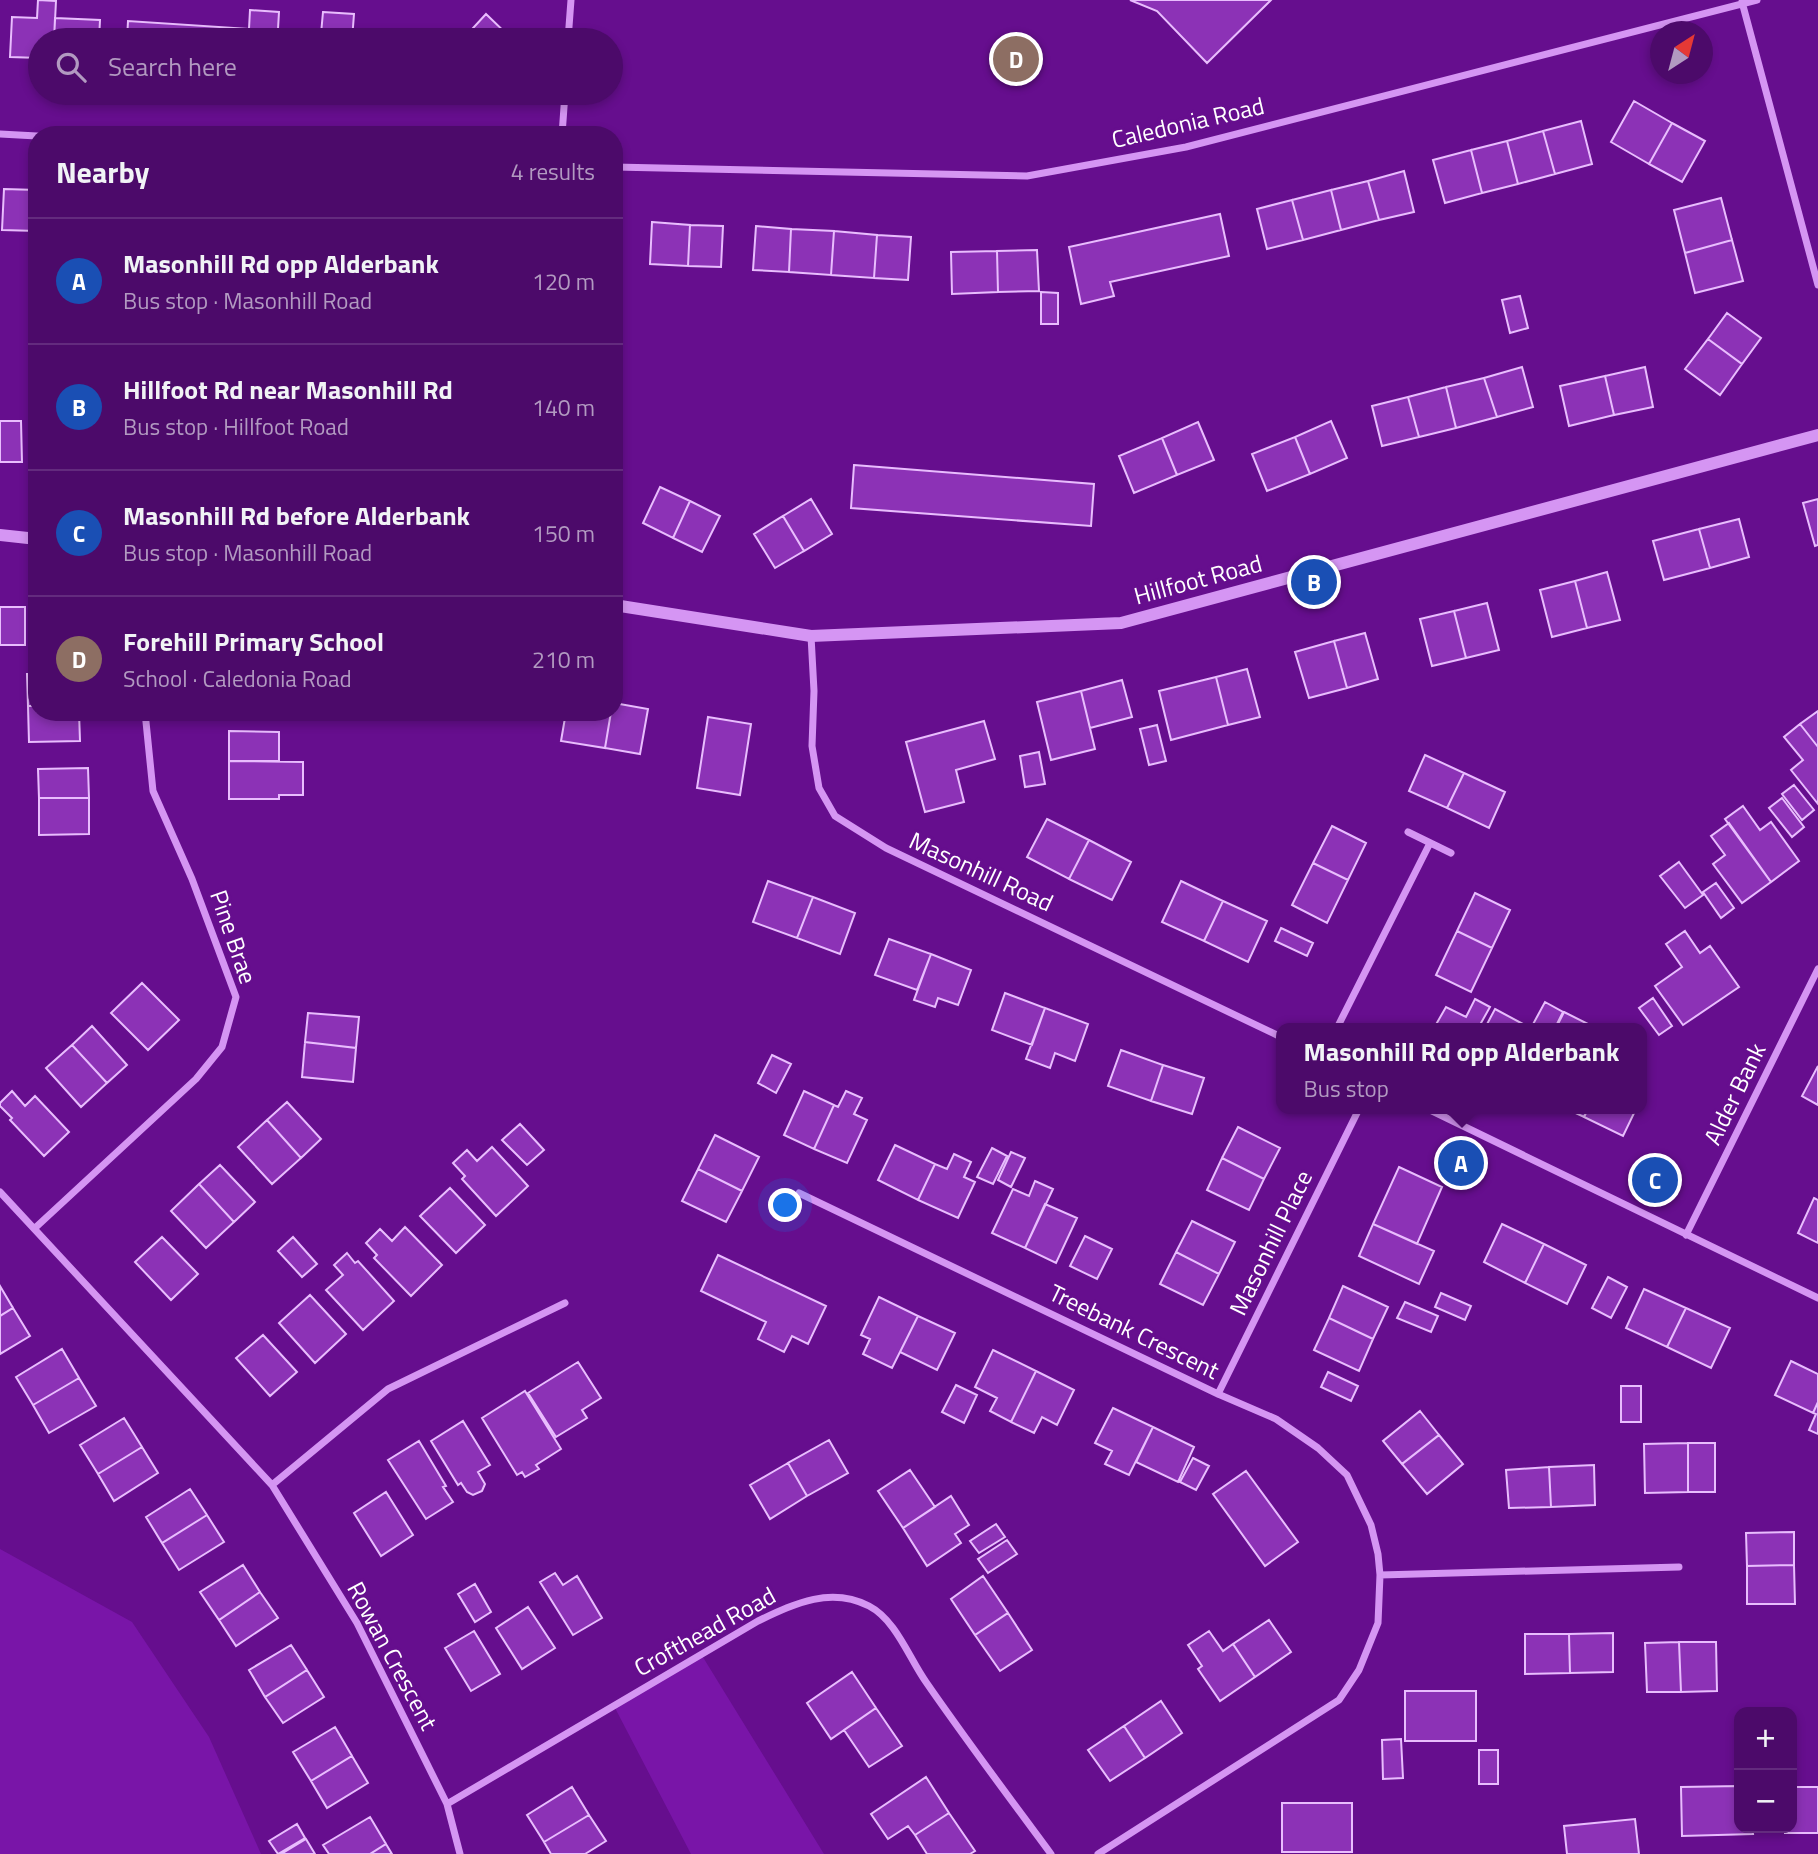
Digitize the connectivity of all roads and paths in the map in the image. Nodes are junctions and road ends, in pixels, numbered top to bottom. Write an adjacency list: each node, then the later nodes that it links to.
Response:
1 (571, 0): 4 (street)
2 (1757, 0): 3 (street, Caledonia Road)
3 (1742, 2): 9 (street, Caledonia Road); 10 (street)
4 (569, 28)
5 (564, 105): 6 (street)
6 (563, 126)
7 (0, 134): 8 (street)
8 (28, 135)
9 (623, 167)
10 (1818, 285)
11 (1818, 435): 15 (street, Hillfoot Road)
12 (0, 535): 13 (street)
13 (28, 538)
14 (623, 606): 15 (street, Hillfoot Road)
15 (811, 636): 22 (street, Masonhill Road)
16 (146, 721): 27 (street, Pine Brae)
17 (1408, 832): 18 (street)
18 (1430, 843): 19 (street); 21 (street)
19 (1451, 853)
20 (1818, 969): 28 (street, Alder Bank)
21 (1340, 1023)
22 (1276, 1035)
23 (1357, 1114): 31 (street, Masonhill Place)
24 (1438, 1114): 28 (street)
25 (0, 1192): 27 (street, Rowan Crescent)
26 (799, 1193): 31 (street, Treebank Crescent)
27 (35, 1228): 32 (street, Rowan Crescent)
28 (1686, 1235): 29 (street)
29 (1818, 1298)
30 (565, 1303): 32 (street)
31 (1219, 1394): 34 (street, Treebank Crescent)
32 (272, 1485): 35 (street, Rowan Crescent)
33 (1679, 1567): 34 (street)
34 (1380, 1575): 38 (street, Treebank Crescent)
35 (447, 1804): 36 (street, Rowan Crescent); 37 (street, Crofthead Road)
36 (460, 1854)
37 (1051, 1854)
38 (1098, 1854)

